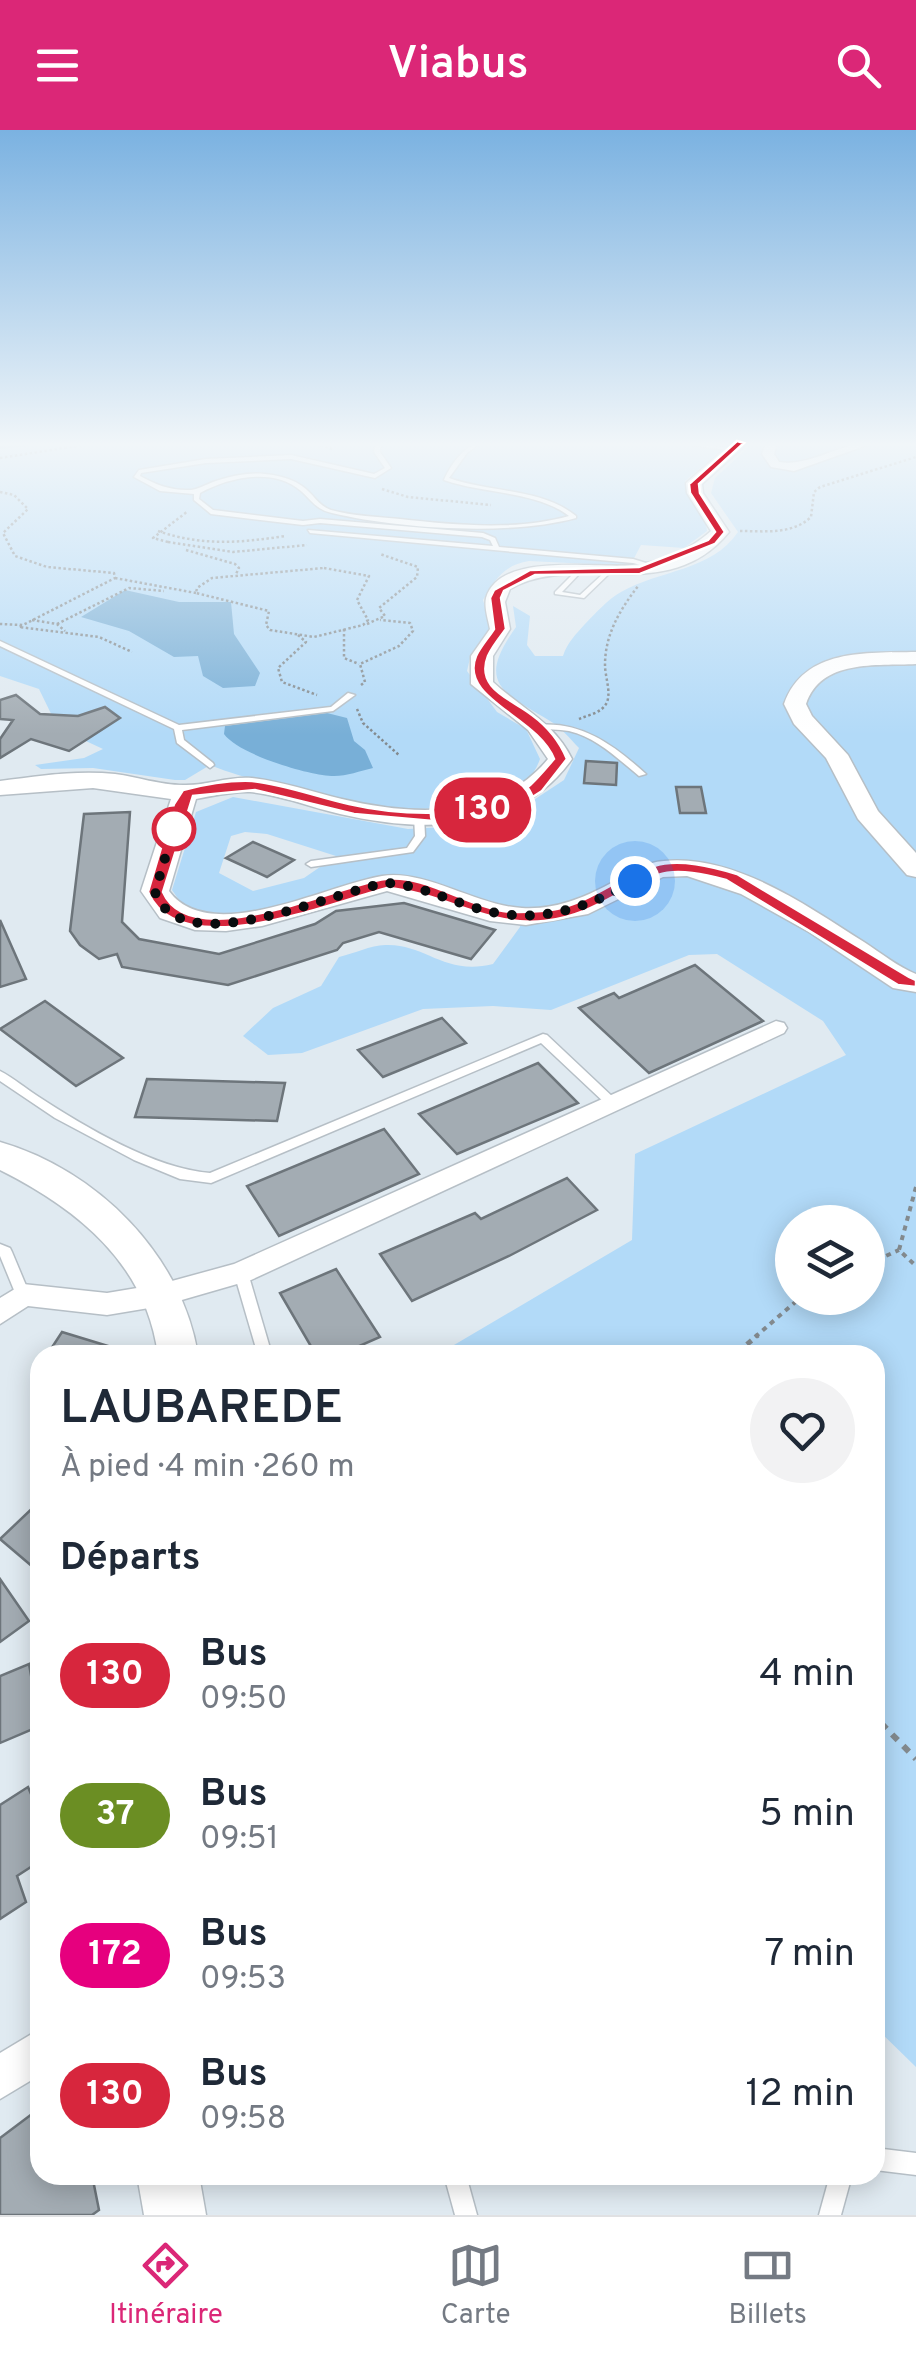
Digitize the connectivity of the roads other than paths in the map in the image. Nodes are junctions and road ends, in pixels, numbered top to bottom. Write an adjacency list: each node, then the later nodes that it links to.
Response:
1 (407, 540): 4 (lane)
2 (494, 540): 4 (lane)
3 (713, 540): 5 (main road)
4 (497, 549): 5 (lane)
5 (656, 564): 7 (main road)
6 (579, 571): 7 (main road); 7 (lane); 12 (main road)
7 (608, 572)
8 (0, 643): 11 (lane)
9 (916, 658): 19 (main road)
10 (351, 695): 11 (lane)
11 (178, 728): 13 (lane)
12 (540, 728): 14 (lane); 17 (main road)
13 (210, 765)
14 (642, 774)
15 (0, 788): 16 (main road)
16 (188, 792): 17 (main road); 20 (main road)
17 (419, 816): 18 (lane)
18 (311, 864)
19 (916, 869)
20 (916, 983)
21 (776, 1028): 23 (street)
22 (0, 1075): 23 (lane)
23 (611, 1102): 26 (street)
24 (0, 1154): 28 (main road)
25 (0, 1249): 27 (lane)
26 (241, 1273): 28 (street); 31 (lane)
27 (23, 1295): 28 (street); 29 (street)
28 (161, 1295): 30 (main road)
29 (0, 1313)
30 (175, 1345)
31 (262, 1345)
32 (30, 2057): 33 (street)
33 (0, 2078)
34 (885, 2159): 35 (lane)
35 (916, 2164)
36 (170, 2185): 39 (main road)
37 (458, 2185): 40 (lane)
38 (838, 2185): 41 (lane)
39 (176, 2215)
40 (466, 2215)
41 (830, 2215)

